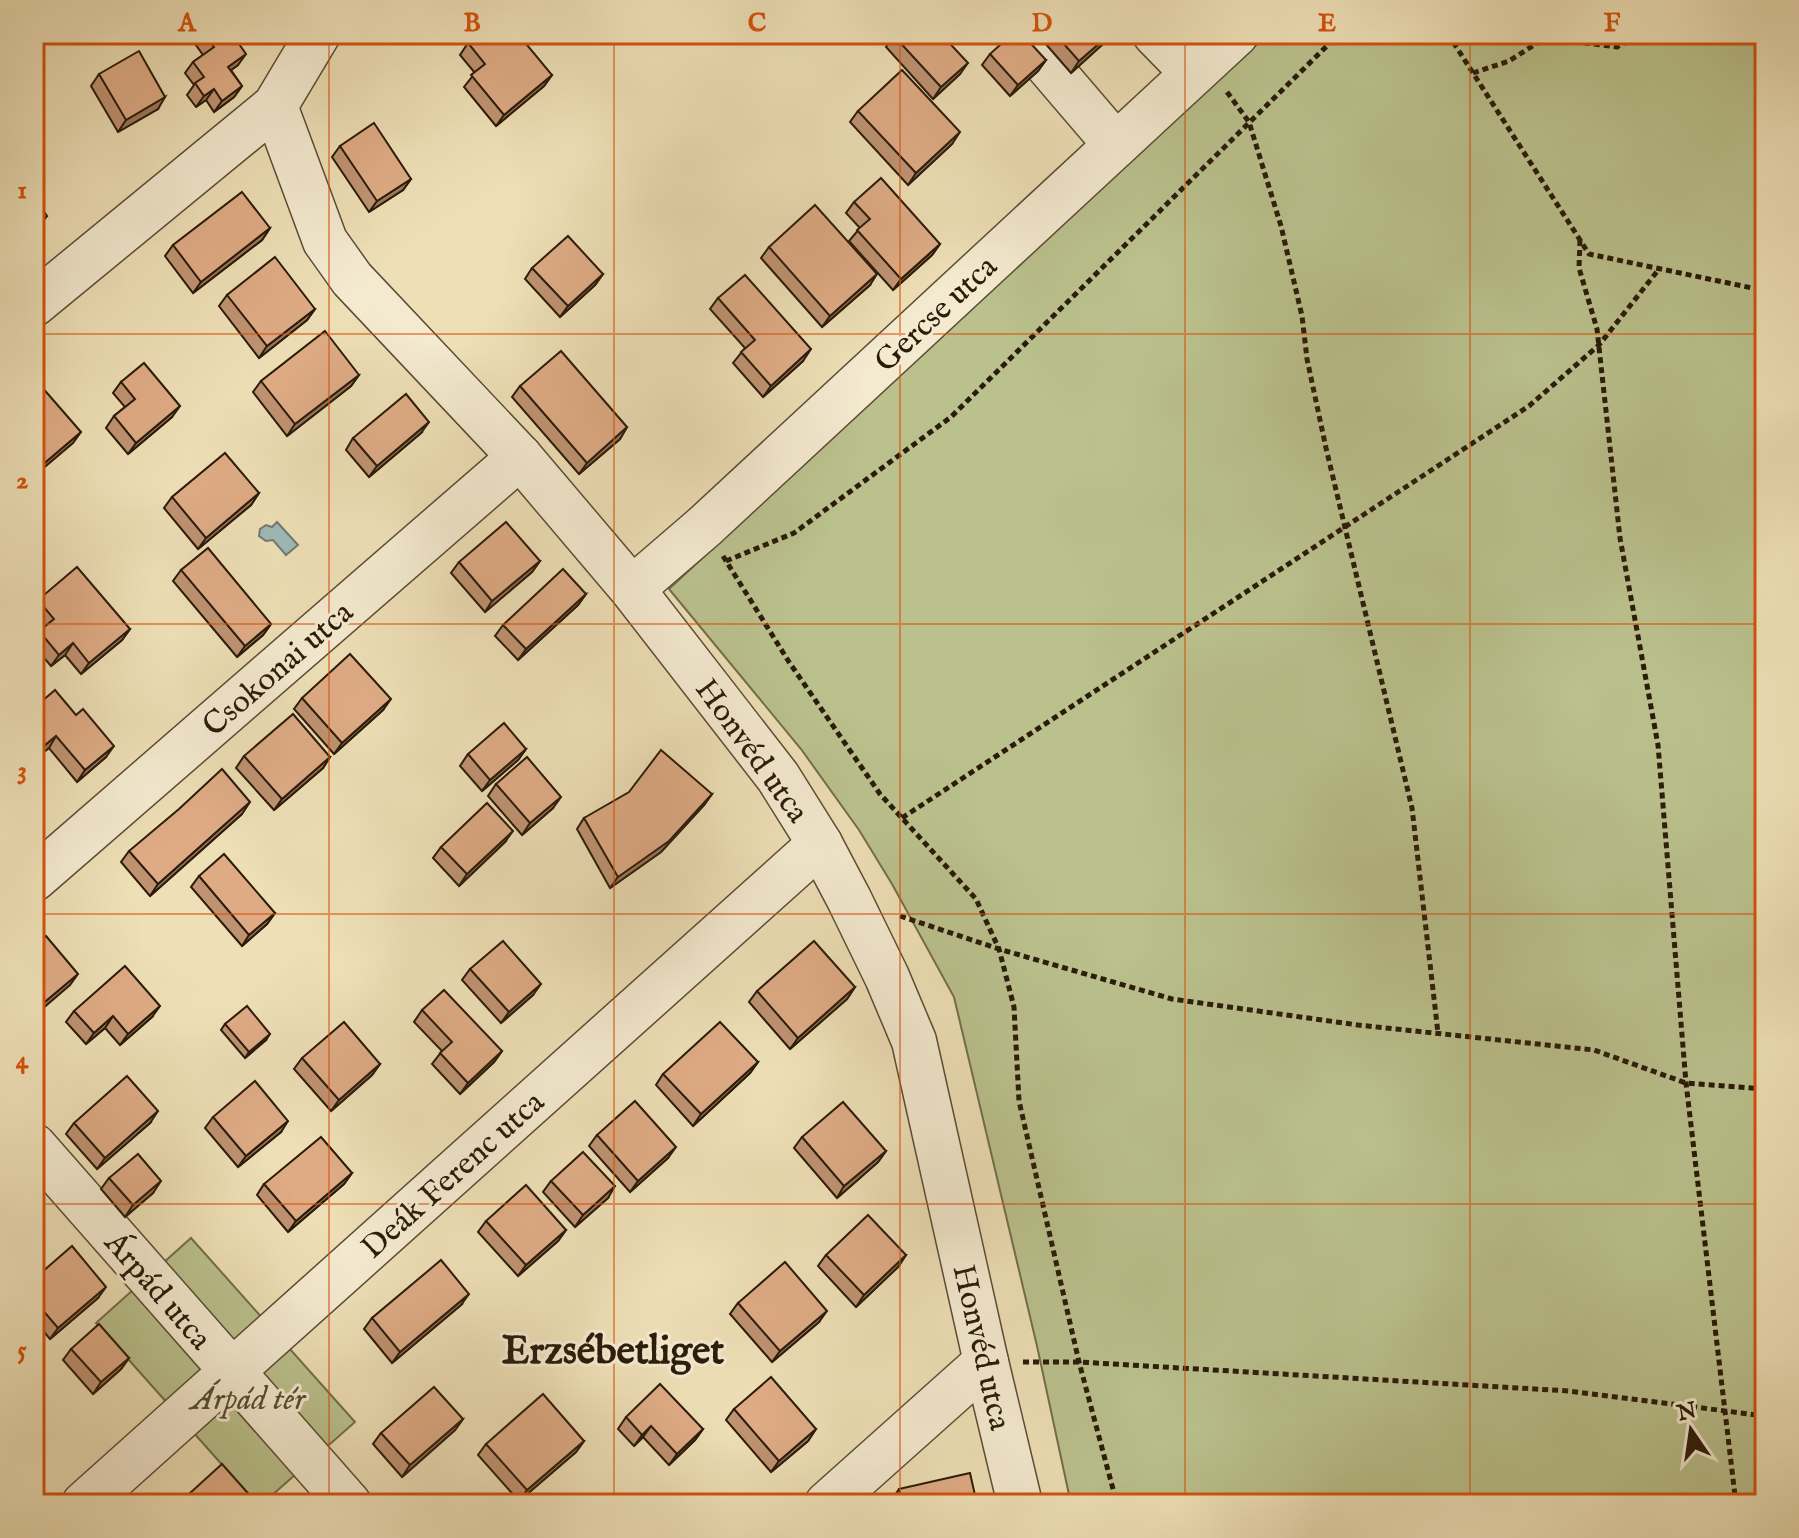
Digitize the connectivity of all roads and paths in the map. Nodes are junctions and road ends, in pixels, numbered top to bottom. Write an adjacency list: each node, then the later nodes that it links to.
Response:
1 (318, 34): 12 (street)
2 (1021, 34): 14 (street)
3 (1155, 34): 10 (street)
4 (1236, 34): 10 (street, Gercse utca)
5 (1339, 34): 13 (path)
6 (1448, 34): 11 (path)
7 (1640, 34): 11 (path)
8 (1709, 34): 9 (path)
9 (1718, 34)
10 (1193, 73): 14 (street, Gercse utca)
11 (1473, 73): 15 (path)
12 (275, 106): 18 (street); 20 (street, Honvéd utca)
13 (1249, 122): 21 (path); 22 (path)
14 (1116, 145): 22 (street, Gercse utca)
15 (1580, 240): 16 (path); 19 (path)
16 (1659, 269): 17 (path); 19 (path)
17 (1765, 289)
18 (34, 304)
19 (1599, 345): 21 (path); 30 (path)
20 (520, 457): 23 (street, Honvéd utca); 26 (street, Csokonai utca)
21 (1345, 525): 24 (path); 29 (path)
22 (715, 544): 23 (street, Gercse utca); 24 (path)
23 (632, 589): 25 (street, Honvéd utca)
24 (902, 818): 28 (path)
25 (820, 844): 27 (street, Honvéd utca); 35 (street, Deák Ferenc utca)
26 (34, 879)
27 (849, 899): 28 (path); 33 (street, Honvéd utca)
28 (999, 949): 29 (path); 34 (path)
29 (1438, 1033): 30 (path)
30 (1686, 1083): 31 (path); 36 (path)
31 (1765, 1089)
32 (34, 1146): 35 (street, Árpád utca)
33 (986, 1362): 34 (path); 40 (street); 41 (street, Honvéd utca)
34 (1079, 1362): 36 (path); 42 (path)
35 (231, 1372): 38 (street, Deák Ferenc utca); 39 (street, Árpád utca)
36 (1725, 1411): 37 (path); 43 (path)
37 (1765, 1416)
38 (84, 1504)
39 (349, 1504)
40 (827, 1504)
41 (1020, 1504)
42 (1117, 1504)
43 (1736, 1504)

